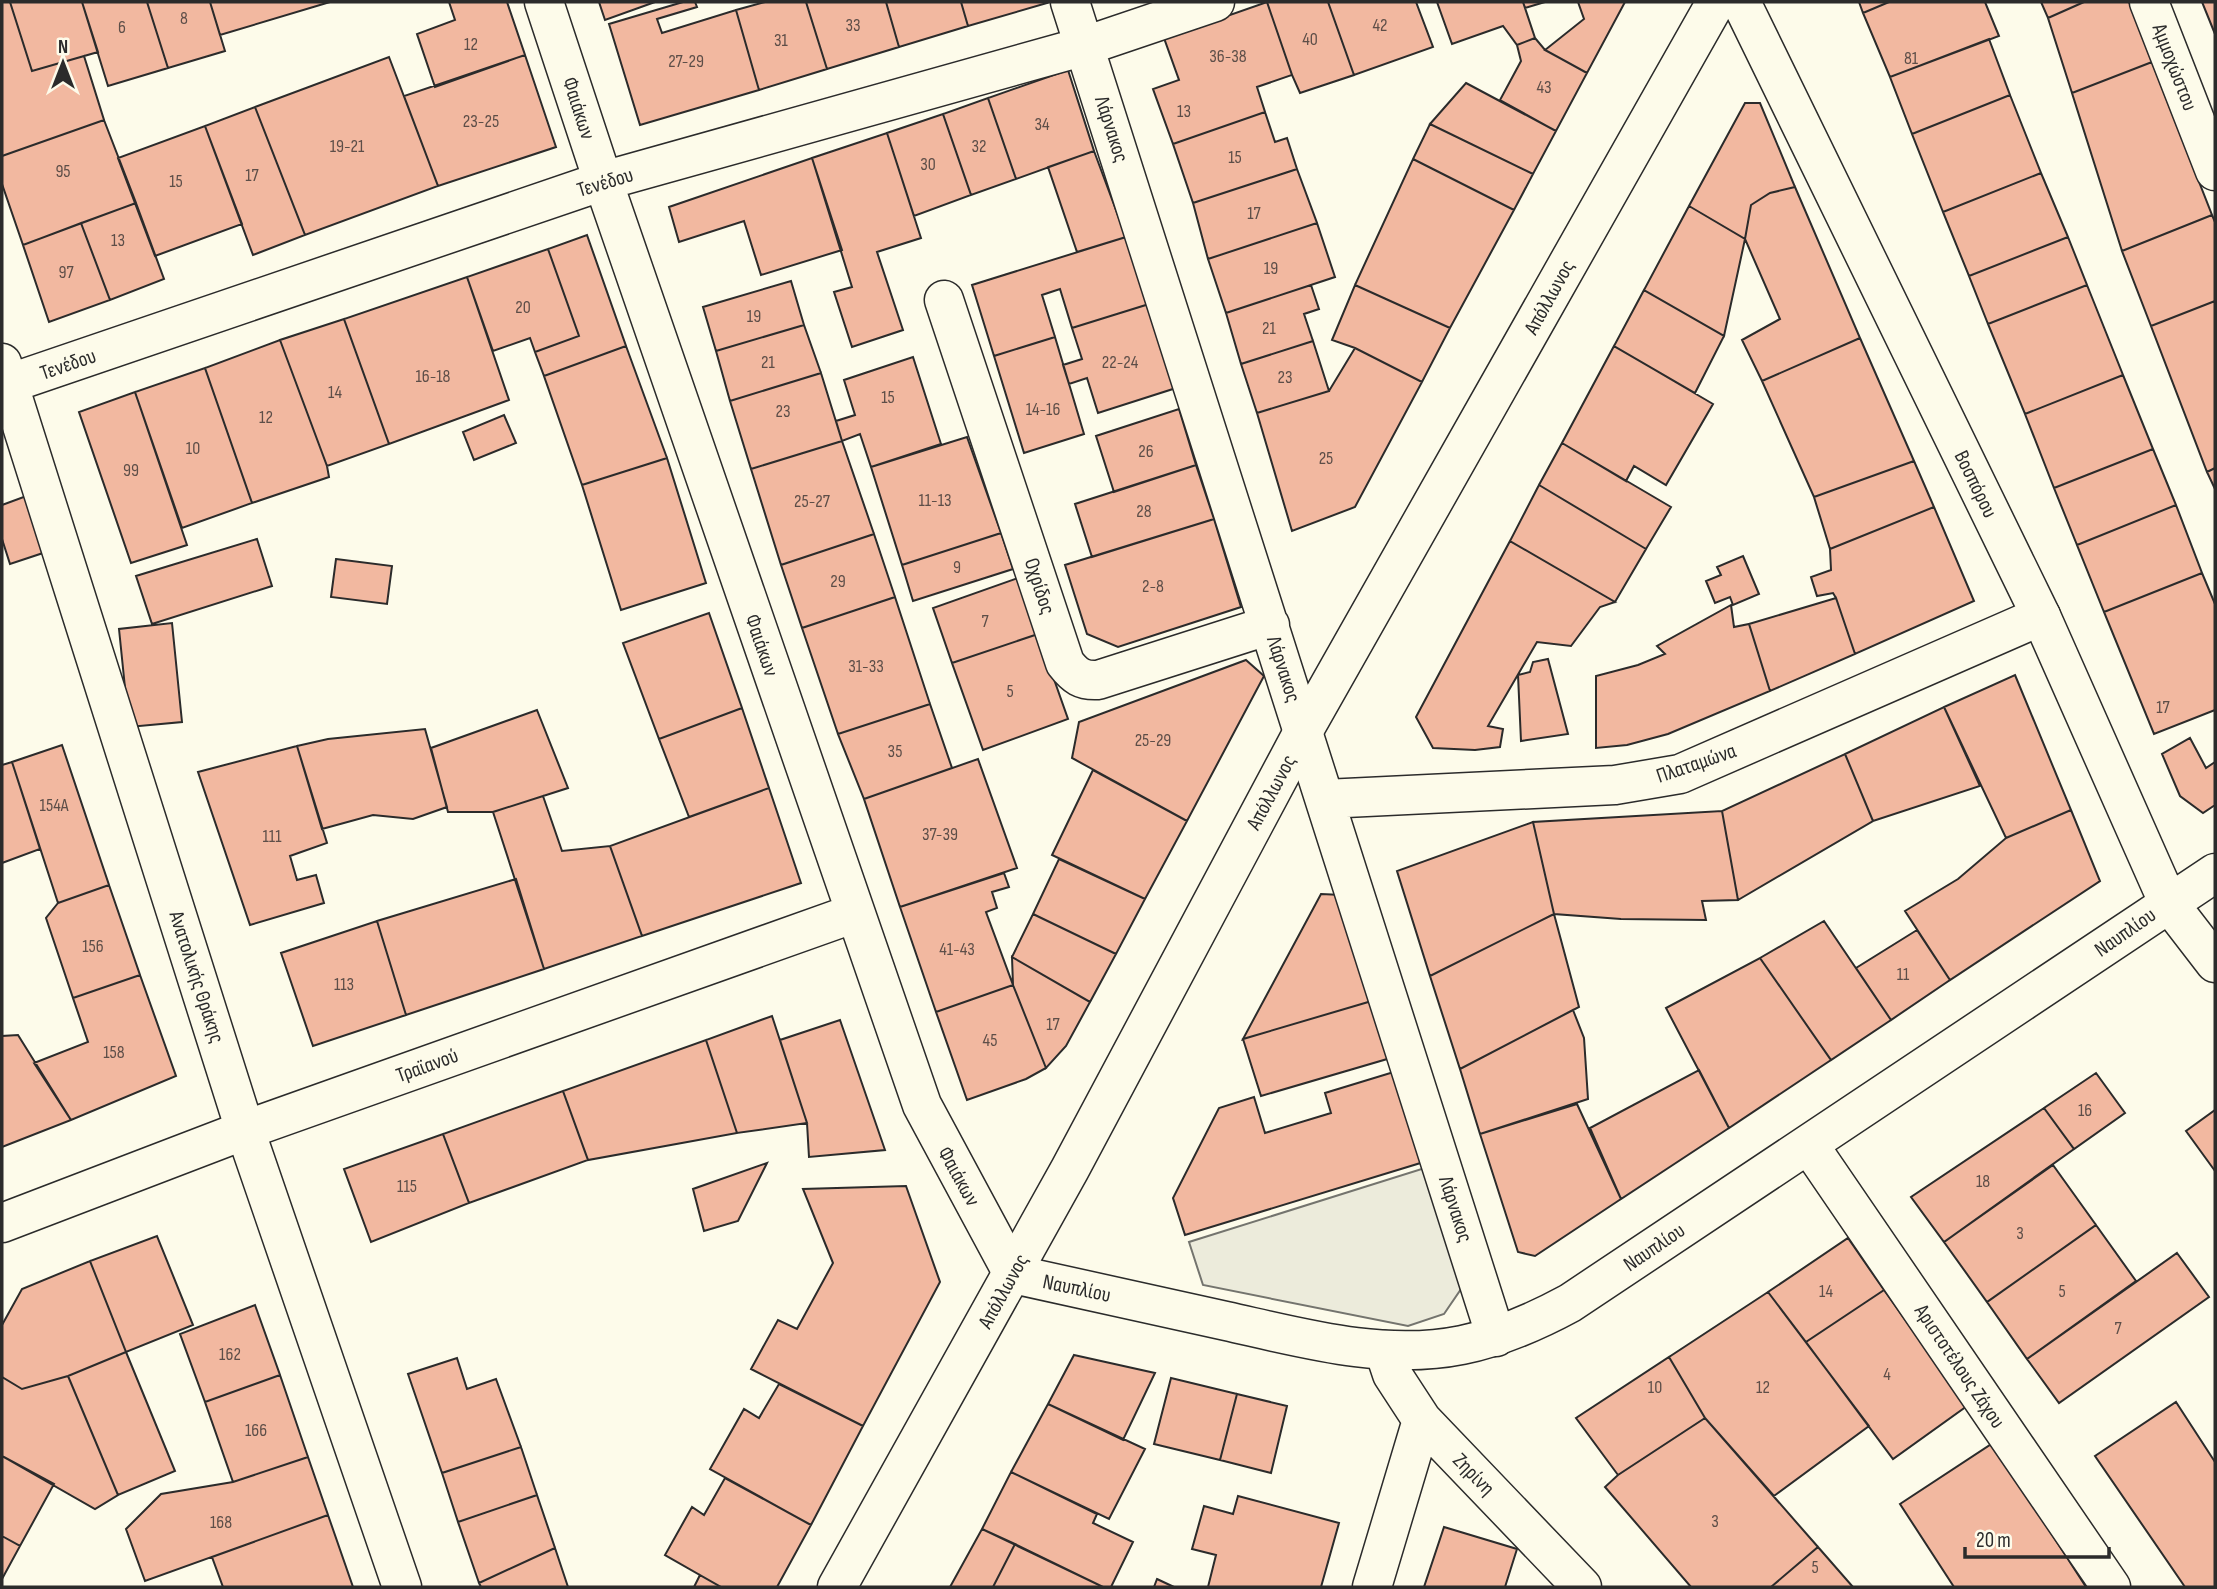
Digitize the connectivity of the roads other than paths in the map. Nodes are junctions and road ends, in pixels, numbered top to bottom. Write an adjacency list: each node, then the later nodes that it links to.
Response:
1 (544, 2): 9 (street, Φαιάκων)
2 (1070, 2): 7 (street, Λάρνακος)
3 (1215, 2): 7 (street, Τενέδου)
4 (1716, 2): 14 (street, Απόλλωνος)
5 (1741, 2): 12 (street, Βοσπόρου)
6 (2149, 2): 8 (street, Αμμοχώστου)
7 (1085, 46): 9 (street, Τενέδου); 13 (street, Λάρνακος)
8 (2215, 171)
9 (603, 181): 11 (street, Τενέδου); 18 (street, Φαιάκων)
10 (944, 300): 13 (street, Οχρίδος)
11 (4, 378): 20 (street, Ανατολικής Θράκης)
12 (2041, 616): 15 (street, Πλαταμώνα); 17 (street, Βοσπόρου)
13 (1270, 625): 14 (street, Λάρνακος)
14 (1304, 730): 15 (street, Λάρνακος); 23 (street, Απόλλωνος)
15 (1325, 799): 24 (street, Λάρνακος)
16 (2215, 873): 17 (street, Ναυπλίου)
17 (2168, 902): 19 (street, Βοσπόρου); 21 (street, Ναυπλίου)
18 (855, 913): 20 (street, Τραϊανού); 23 (street, Φαιάκων)
19 (2215, 963)
20 (245, 1130): 22 (street, Τραϊανού); 27 (street, Ανατολικής Θράκης)
21 (1809, 1144): 24 (street, Ναυπλίου); 31 (street, Αριστοτέλους Ζάχου)
22 (2, 1223)
23 (1013, 1274): 25 (street, Ναυπλίου); 28 (street, Απόλλωνος)
24 (1496, 1337): 25 (street, Ναυπλίου)
25 (1384, 1350): 26 (street, Ζηρίνη)
26 (1422, 1420): 29 (street); 30 (street, Ζηρίνη)
27 (401, 1587)
28 (837, 1587)
29 (1372, 1587)
30 (1582, 1587)
31 (2111, 1587)

